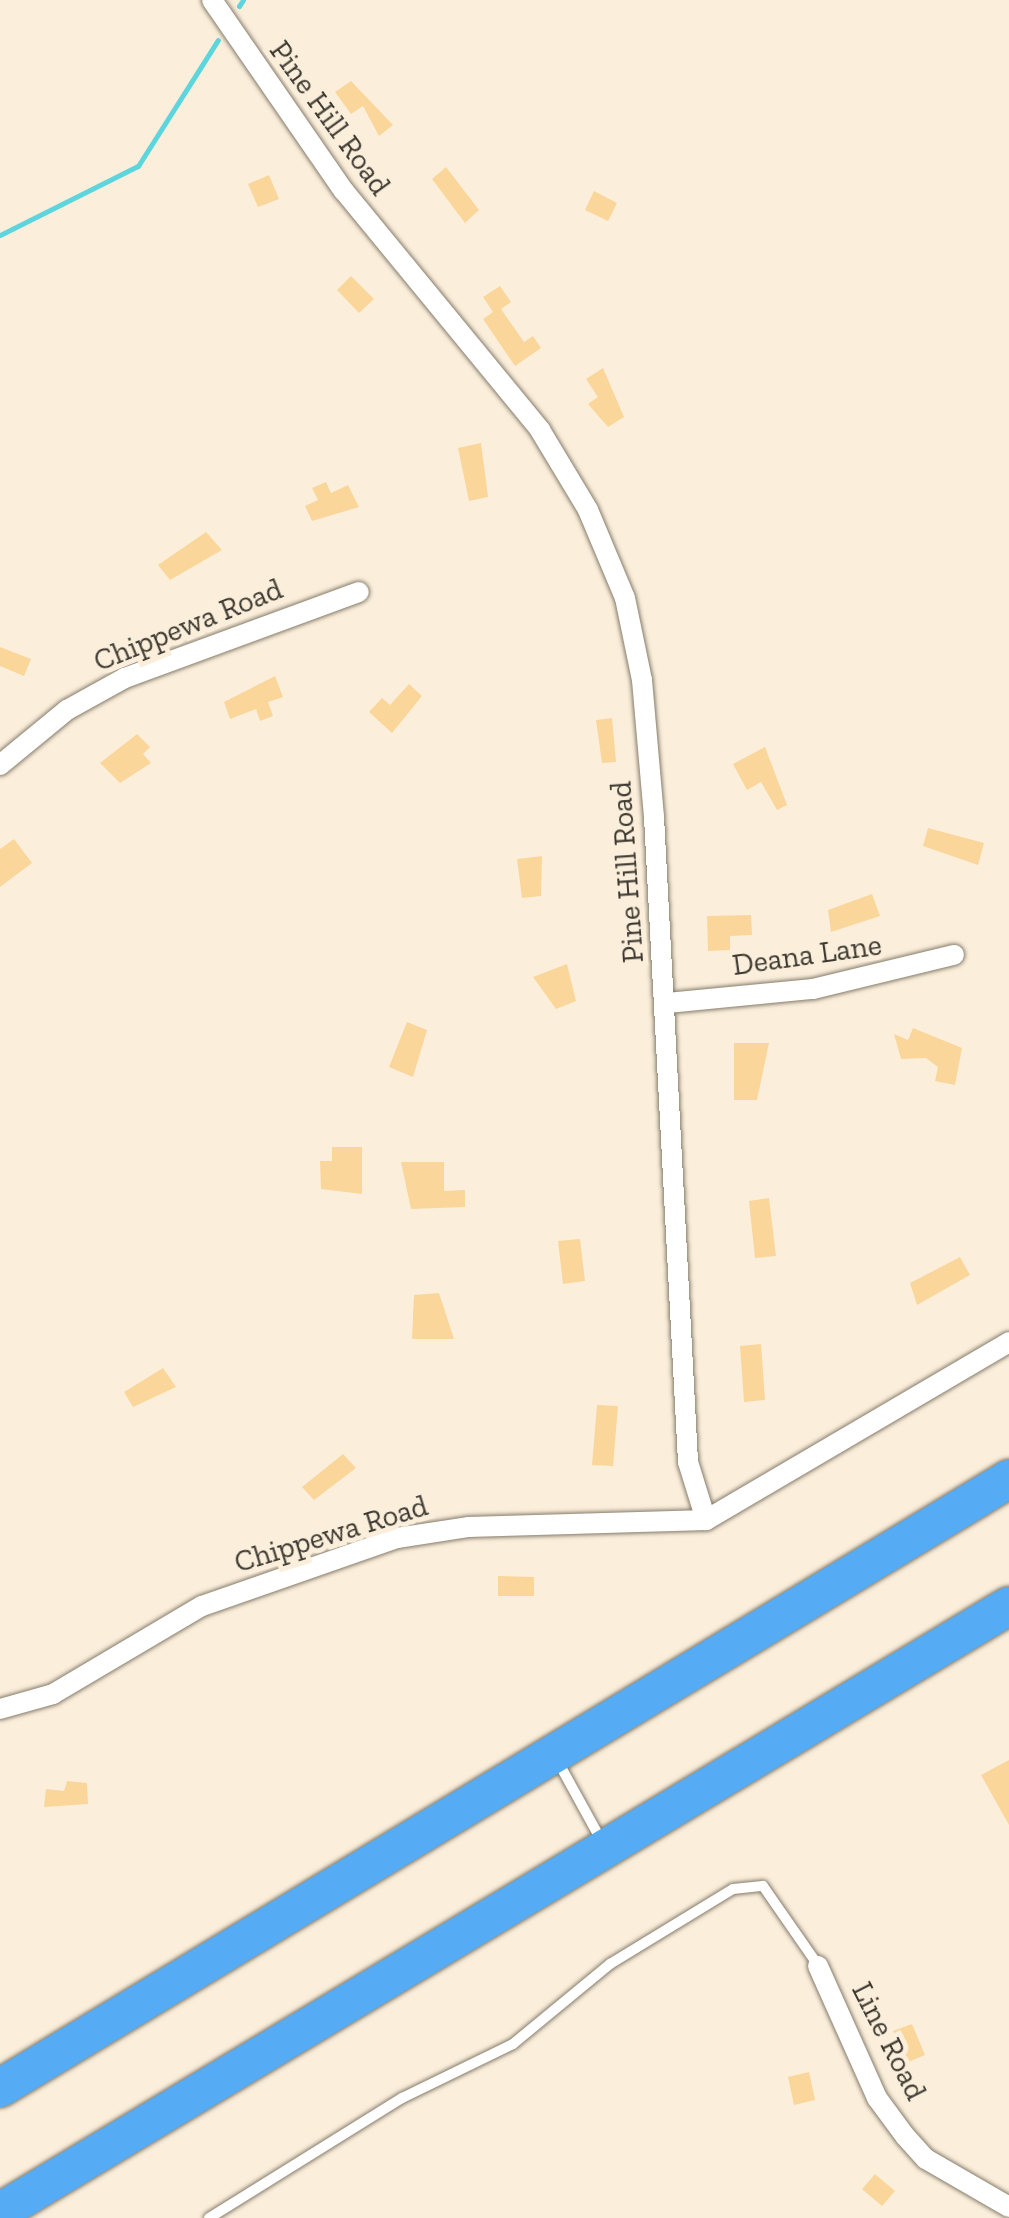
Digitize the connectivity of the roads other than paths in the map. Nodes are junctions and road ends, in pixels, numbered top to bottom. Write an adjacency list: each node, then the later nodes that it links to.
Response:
1 (212, 0): 5 (street, Pine Hill Road)
2 (359, 592): 3 (street, Chippewa Road)
3 (0, 765)
4 (954, 956): 5 (street, Deana Lane)
5 (666, 1003): 8 (street, Pine Hill Road)
6 (1009, 1342): 8 (street)
7 (1009, 1479): 11 (highway)
8 (706, 1520): 10 (street, Chippewa Road)
9 (1009, 1606): 12 (highway)
10 (0, 1709)
11 (554, 1754): 12 (lane); 14 (highway)
12 (606, 1850): 16 (highway)
13 (818, 1966): 15 (street, Line Road); 17 (lane)
14 (0, 2088)
15 (1009, 2208)
16 (0, 2212)
17 (209, 2218)

